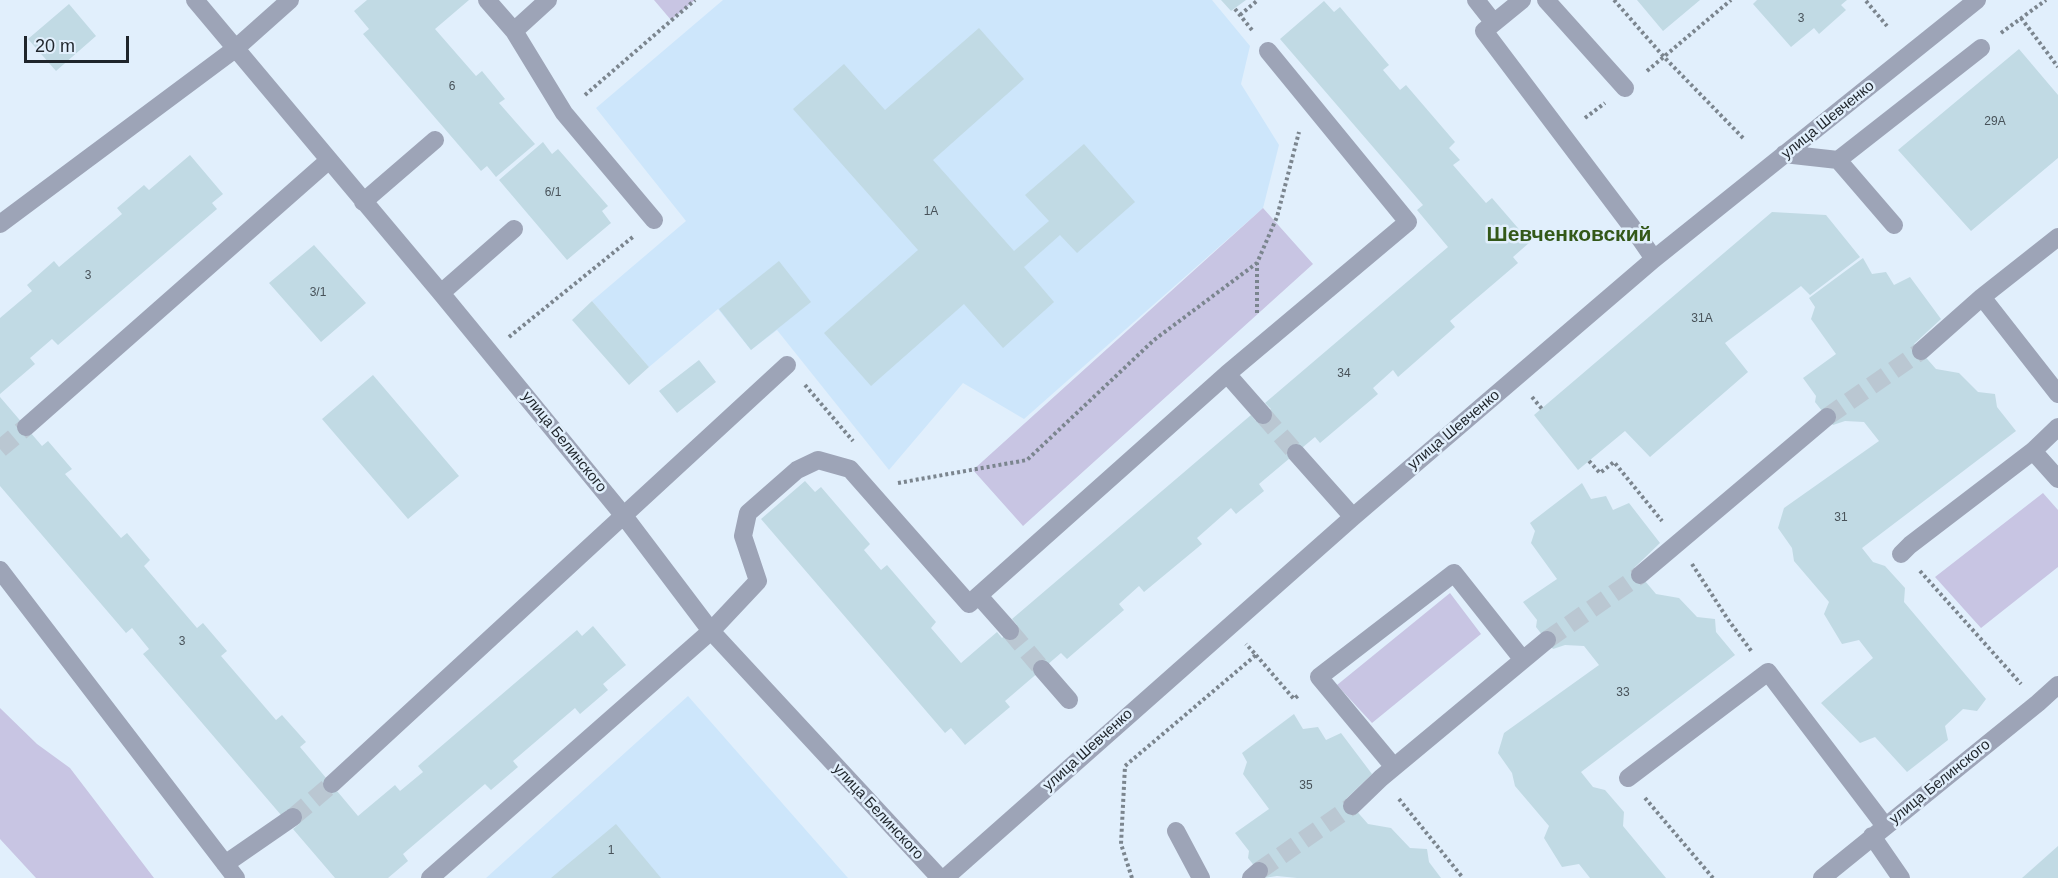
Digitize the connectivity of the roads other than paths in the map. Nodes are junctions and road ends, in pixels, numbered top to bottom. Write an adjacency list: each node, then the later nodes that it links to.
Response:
1 (195, 0): 12 (street, улица Белинского)
2 (290, 0): 12 (street)
3 (487, 0): 10 (street)
4 (548, 0): 10 (street)
5 (1476, 0): 9 (street)
6 (1522, 0): 9 (street)
7 (1546, 0): 14 (street)
8 (1977, 0): 16 (street, улица Шевченко)
9 (1494, 23): 25 (street)
10 (514, 31): 20 (street)
11 (1981, 48): 17 (street)
12 (235, 49): 18 (street, улица Белинского); 21 (street)
13 (1268, 51): 30 (street)
14 (1625, 88)
15 (435, 140): 19 (street)
16 (1784, 154): 17 (street); 25 (street, улица Шевченко)
17 (1838, 160): 22 (street)
18 (328, 161): 19 (street, улица Белинского); 35 (street)
19 (363, 202): 26 (street, улица Белинского)
20 (654, 220)
21 (0, 224)
22 (1894, 225)
23 (514, 229): 26 (street)
24 (2058, 237): 27 (street)
25 (1654, 259): 40 (street, улица Шевченко)
26 (441, 293): 39 (street, улица Белинского)
27 (1982, 297): 28 (street); 31 (street)
28 (1921, 351)
29 (788, 365): 39 (street)
30 (1227, 374): 32 (street); 44 (street)
31 (2058, 394)
32 (1263, 415)
33 (1827, 417): 43 (street)
34 (2058, 426): 36 (street)
35 (26, 427)
36 (2033, 451): 38 (street); 41 (street)
37 (1296, 453): 40 (street)
38 (2058, 478)
39 (624, 516): 45 (street, улица Белинского); 54 (street)
40 (1353, 517): 62 (street, улица Шевченко)
41 (1901, 554)
42 (0, 570): 59 (street)
43 (1640, 575)
44 (979, 596): 45 (street); 46 (street)
45 (711, 631): 60 (street); 61 (street, улица Белинского)
46 (1010, 631)
47 (1547, 640): 48 (street)
48 (1523, 660): 52 (street); 52 (street)
49 (1042, 669): 51 (street)
50 (2058, 685): 58 (street, улица Белинского)
51 (1069, 700)
52 (1388, 773): 55 (street)
53 (1628, 778): 58 (street)
54 (332, 784)
55 (1352, 806)
56 (293, 817): 59 (street)
57 (1176, 831): 63 (street)
58 (1879, 831): 64 (street, улица Белинского); 65 (street)
59 (230, 871)
60 (430, 878)
61 (940, 878)
62 (945, 878)
63 (1201, 878)
64 (1822, 878)
65 (1901, 878)

